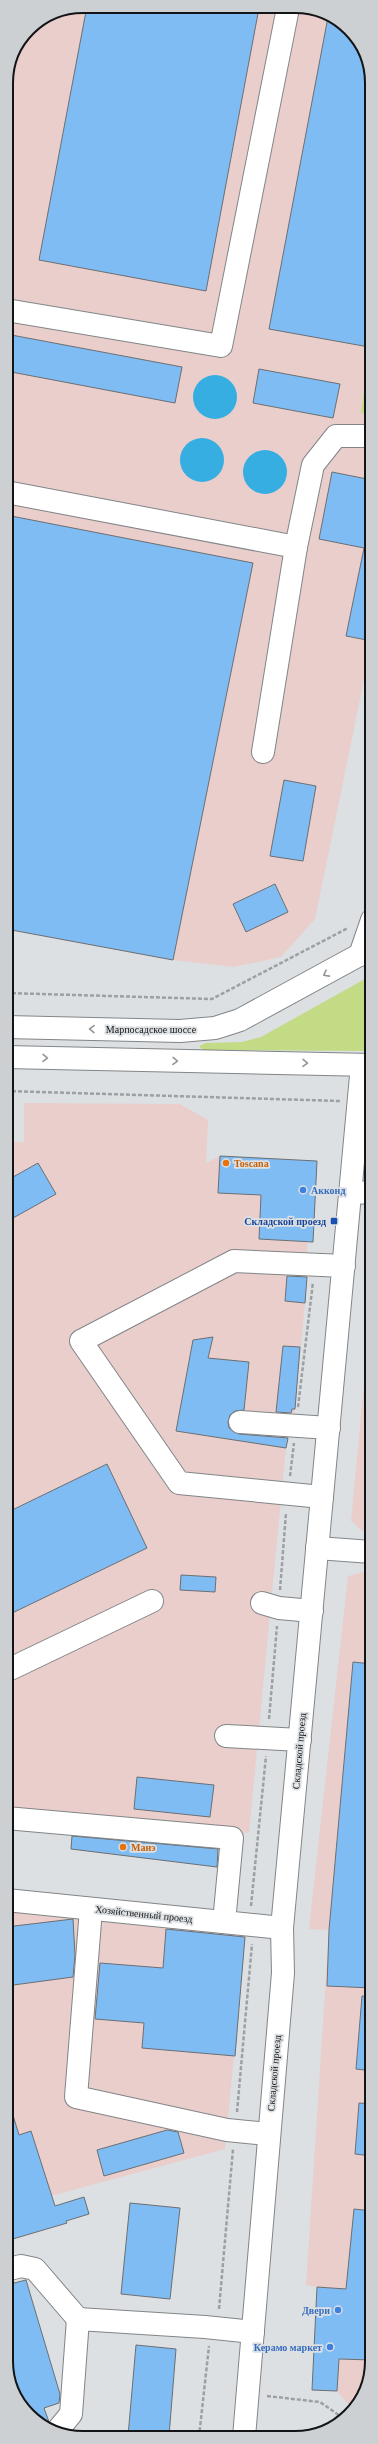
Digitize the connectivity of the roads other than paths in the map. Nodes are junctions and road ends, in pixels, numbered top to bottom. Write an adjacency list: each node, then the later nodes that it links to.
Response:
1 (287, 13): 2 (street)
2 (13, 311)
3 (365, 436): 5 (street)
4 (13, 493): 5 (street)
5 (296, 547): 6 (street)
6 (263, 752)
7 (363, 923): 8 (street)
8 (365, 942)
9 (365, 953): 10 (street, Марпосадское шоссе, one-way to 10)
10 (13, 1027)
11 (13, 1057): 12 (street, one-way to 12)
12 (365, 1065)
13 (365, 1107): 14 (street, Складской проезд)
14 (361, 1192): 15 (street, Складской проезд)
15 (344, 1266): 17 (street, Складской проезд); 18 (street)
16 (240, 1422): 17 (street)
17 (329, 1428): 18 (street, Складской проезд)
18 (322, 1497): 19 (street, Складской проезд)
19 (318, 1548): 20 (street); 23 (street, Складской проезд)
20 (365, 1551)
21 (152, 1601): 24 (street)
22 (262, 1603): 23 (street)
23 (312, 1611): 26 (street, Складской проезд)
24 (13, 1668)
25 (226, 1736): 26 (street)
26 (300, 1740): 31 (street, Складской проезд)
27 (13, 1819): 30 (street)
28 (13, 1901): 29 (street, Хозяйственный проезд)
29 (91, 1909): 30 (street, Хозяйственный проезд); 32 (street)
30 (224, 1922): 31 (street, Хозяйственный проезд)
31 (282, 1928): 32 (street, Складской проезд)
32 (268, 2134): 35 (street, Складской проезд)
33 (13, 2268): 34 (street)
34 (78, 2319): 35 (street); 36 (street)
35 (253, 2332): 37 (street, Складской проезд)
36 (60, 2427)
37 (245, 2431)

